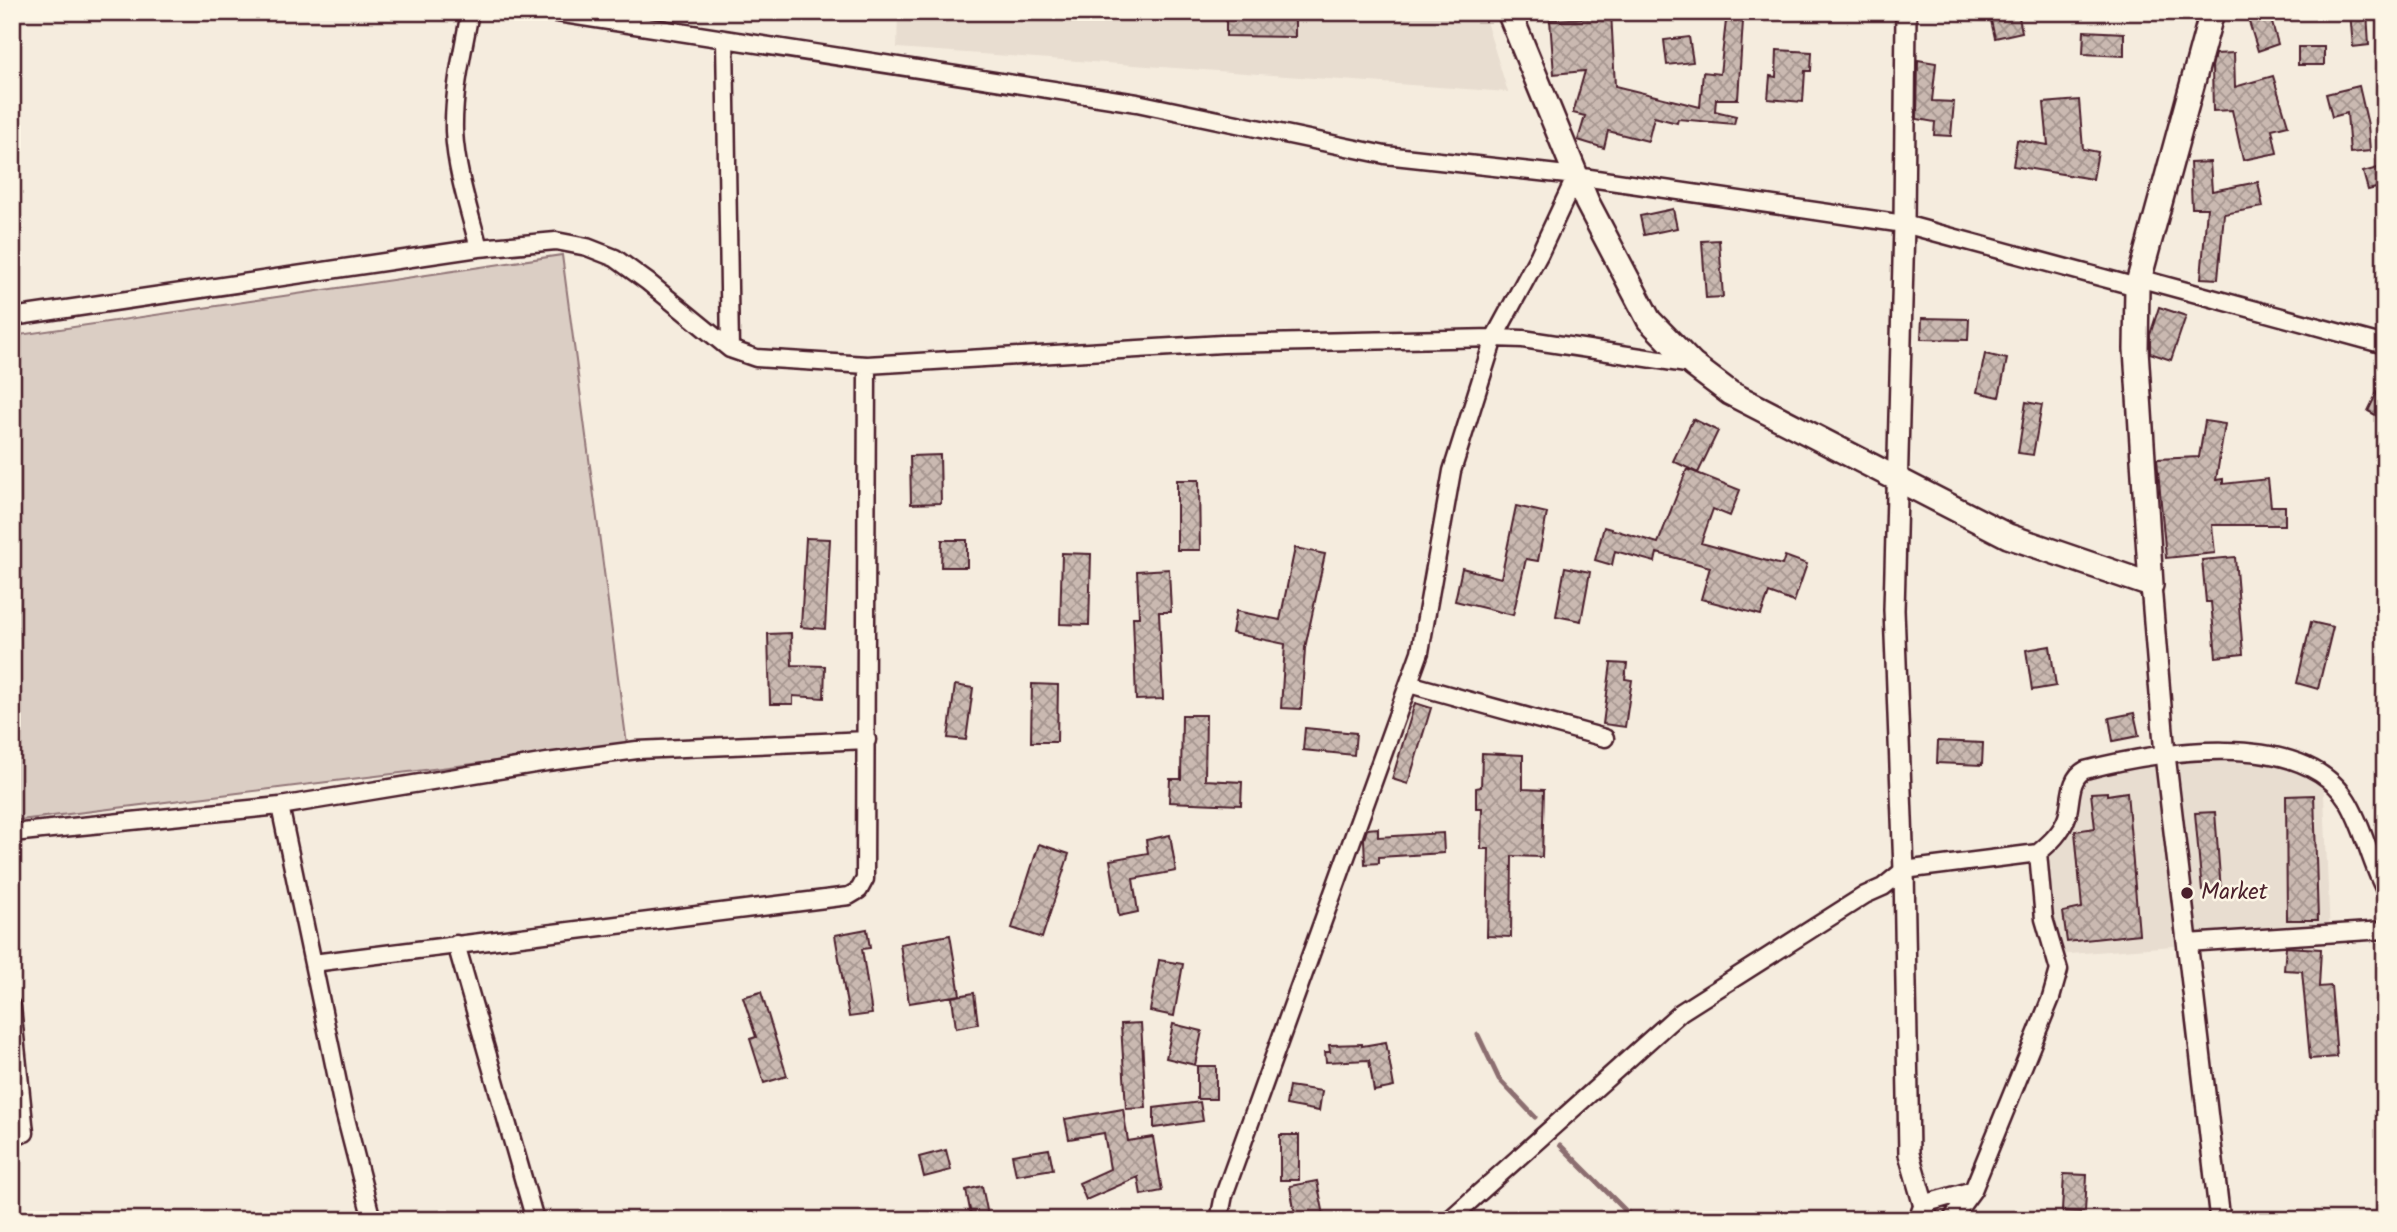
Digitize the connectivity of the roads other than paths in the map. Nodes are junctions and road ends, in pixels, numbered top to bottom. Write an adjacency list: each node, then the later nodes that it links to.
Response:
1 (470, 12): 9 (street)
2 (551, 12): 6 (street)
3 (1508, 12): 7 (main road)
4 (1906, 12): 8 (street)
5 (2213, 12): 10 (main road)
6 (725, 38): 7 (street); 14 (street)
7 (1576, 176): 8 (street); 12 (street); 16 (main road)
8 (1905, 223): 10 (street); 17 (street)
9 (479, 248): 11 (street); 14 (street)
10 (2138, 283): 13 (street); 18 (main road)
11 (12, 317)
12 (1494, 338): 15 (street); 16 (street); 19 (street)
13 (2385, 345)
14 (730, 349): 15 (street)
15 (867, 365): 21 (street)
16 (1693, 365): 17 (main road)
17 (1898, 482): 18 (main road); 26 (street)
18 (2151, 585): 22 (street)
19 (1409, 684): 20 (street); 38 (street)
20 (1605, 738)
21 (867, 740): 23 (street); 30 (street)
22 (2165, 755): 25 (street); 27 (street); 29 (street)
23 (281, 806): 24 (street); 31 (street)
24 (12, 833)
25 (2038, 853): 26 (street); 34 (street)
26 (1904, 870): 35 (street); 39 (street)
27 (2385, 890)
28 (2385, 930): 29 (street)
29 (2187, 943): 41 (street)
30 (456, 944): 31 (street); 37 (street)
31 (313, 963): 36 (street)
32 (12, 1007): 33 (street)
33 (25, 1133)
34 (1973, 1190): 35 (street); 40 (street)
35 (1922, 1214)
36 (372, 1220)
37 (535, 1220)
38 (1219, 1220)
39 (1449, 1220)
40 (1951, 1220)
41 (2220, 1220)

